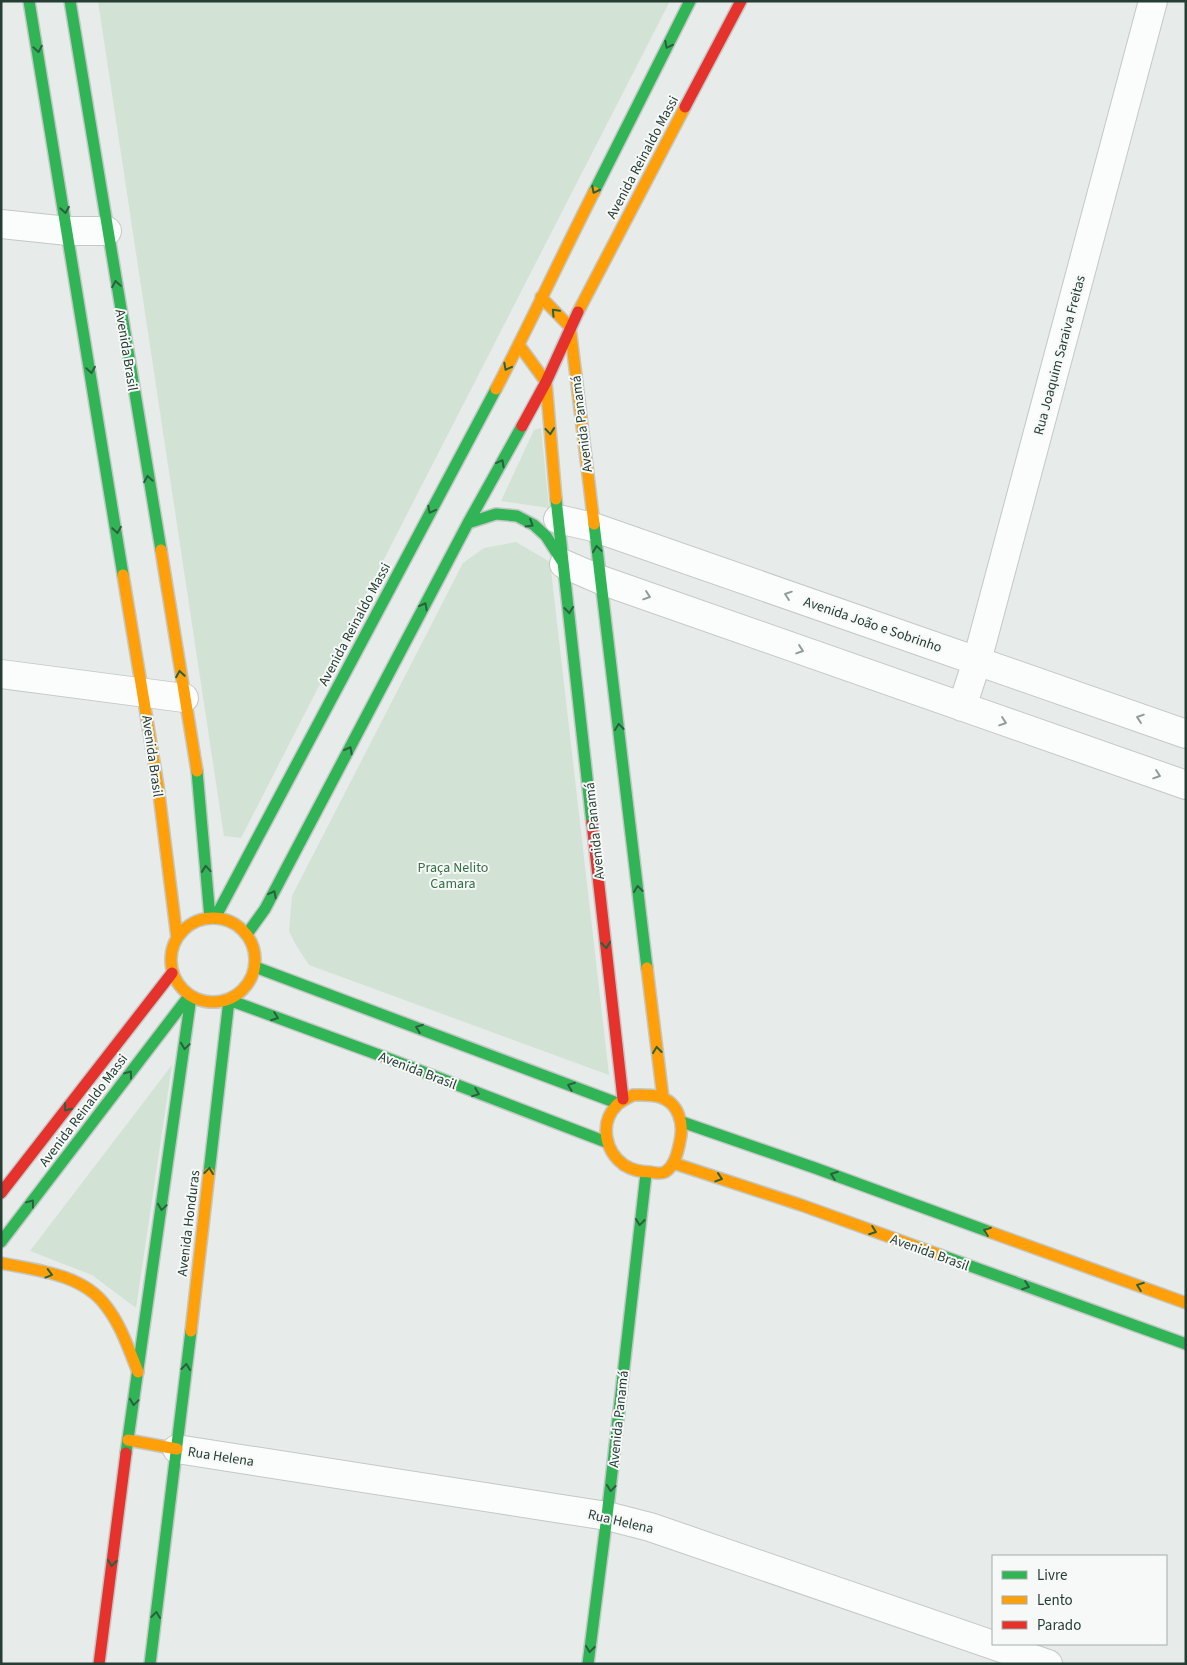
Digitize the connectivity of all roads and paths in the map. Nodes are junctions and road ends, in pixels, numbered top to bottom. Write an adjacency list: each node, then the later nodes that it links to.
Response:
1 (29, 1): 7 (street, Avenida Brasil, one-way to 7)
2 (70, 1): 8 (street, Avenida Brasil)
3 (690, 1): 9 (street, Avenida Reinaldo Massi, one-way to 9)
4 (741, 1): 10 (street, Avenida Reinaldo Massi)
5 (1153, 1): 18 (street, Rua Joaquim Saraiva Freitas)
6 (1, 224): 7 (street)
7 (68, 231): 8 (street); 20 (street, Avenida Brasil, one-way to 20)
8 (107, 231): 21 (street, Avenida Brasil, one-way to 8)
9 (541, 297): 10 (street, one-way to 9); 11 (street, Avenida Reinaldo Massi)
10 (570, 327): 12 (street, Avenida Reinaldo Massi); 15 (street, Avenida Panamá)
11 (519, 344): 12 (street); 27 (street, Avenida Reinaldo Massi, one-way to 27)
12 (546, 382): 13 (street, Avenida Panamá, one-way to 13); 14 (street, Avenida Reinaldo Massi, one-way to 12)
13 (558, 518): 15 (street, Avenida João e Sobrinho); 16 (street, Avenida Panamá)
14 (468, 523): 16 (street, one-way to 16); 28 (street, Avenida Reinaldo Massi, one-way to 14)
15 (594, 527): 17 (street, Avenida Panamá, one-way to 15); 18 (street, Avenida João e Sobrinho, one-way to 15)
16 (564, 564): 17 (street); 35 (street, Avenida Panamá, one-way to 35)
17 (601, 580): 22 (street, one-way to 22); 34 (street, Avenida Panamá, one-way to 17)
18 (977, 661): 22 (street, Rua Joaquim Saraiva Freitas); 23 (street, Avenida João e Sobrinho, one-way to 18)
19 (1, 674): 20 (street)
20 (143, 694): 21 (street, Avenida Brasil); 29 (street, Avenida Brasil)
21 (184, 698): 24 (street, Avenida Brasil)
22 (962, 708): 26 (street, one-way to 26)
23 (1186, 734)
24 (199, 782): 25 (street); 27 (street, Avenida Brasil, one-way to 24)
25 (183, 784)
26 (1186, 785)
27 (212, 918): 28 (street); 29 (street)
28 (247, 934): 30 (street)
29 (177, 938): 31 (street)
30 (255, 967): 33 (street); 35 (street, one-way to 30)
31 (172, 973): 32 (street); 40 (street, Avenida Reinaldo Massi, one-way to 40)
32 (190, 997): 33 (street); 41 (street, Avenida Reinaldo Massi, one-way to 32); 45 (street, Avenida Honduras, one-way to 45)
33 (229, 1000): 37 (street, Avenida Brasil, one-way to 37); 47 (street, Avenida Honduras, one-way to 33)
34 (663, 1098): 35 (street); 36 (street)
35 (620, 1101): 37 (street)
36 (682, 1122): 38 (street); 43 (street, one-way to 36)
37 (606, 1142): 39 (street)
38 (673, 1163): 39 (street); 44 (street, Avenida Brasil, one-way to 44)
39 (646, 1174): 48 (street, Avenida Panamá, one-way to 48)
40 (1, 1192)
41 (1, 1242)
42 (1, 1264): 45 (street, one-way to 45)
43 (1186, 1303)
44 (1186, 1344)
45 (138, 1372): 46 (street, Avenida Honduras, one-way to 46)
46 (128, 1440): 47 (street); 51 (street, Avenida Honduras, one-way to 51)
47 (177, 1449): 48 (street, Rua Helena); 52 (street, Avenida Honduras, one-way to 47)
48 (607, 1516): 49 (street, Rua Helena); 53 (street, Avenida Panamá, one-way to 53)
49 (992, 1645)
50 (993, 1645): 54 (street, Rua Helena)
51 (99, 1664)
52 (150, 1664)
53 (588, 1664)
54 (1048, 1664)

